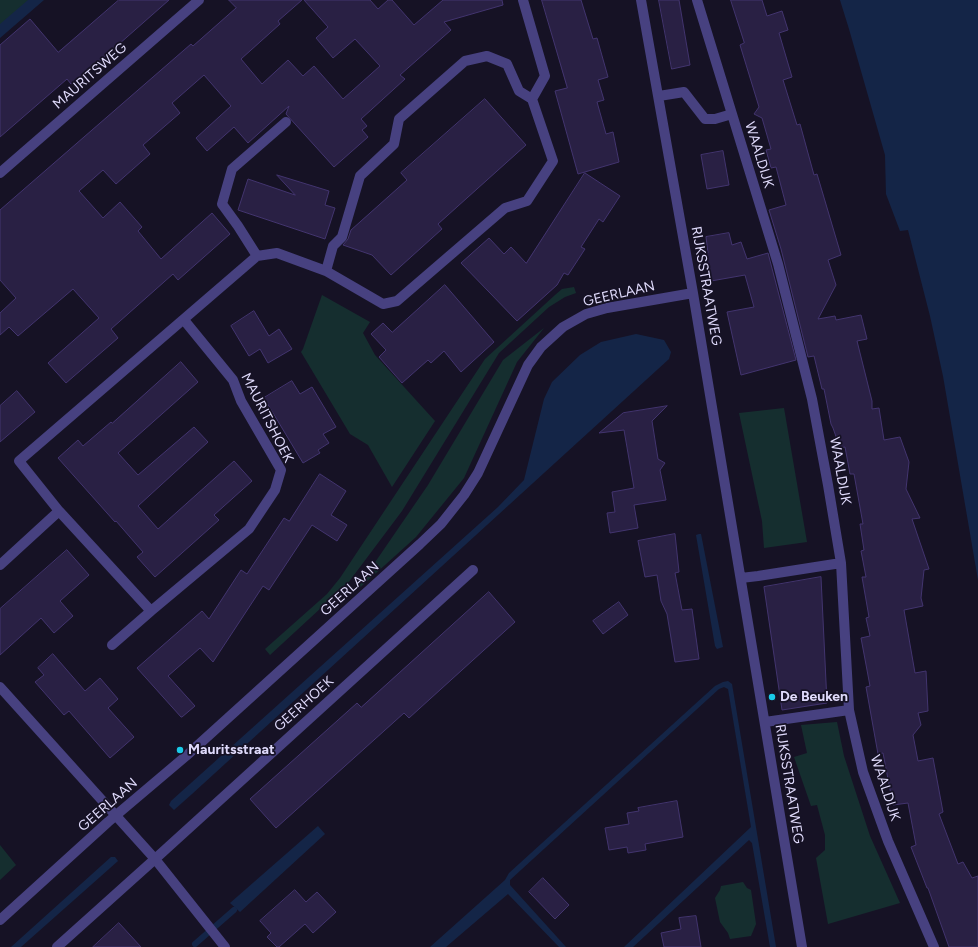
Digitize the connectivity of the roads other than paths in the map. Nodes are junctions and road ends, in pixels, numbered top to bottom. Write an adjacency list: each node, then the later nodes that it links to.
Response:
1 (199, 0): 9 (street, MAURITSWEG)
2 (524, 0): 6 (street)
3 (641, 0): 5 (street, RIJKSSTRAATWEG)
4 (697, 0): 7 (street, WAALDIJK)
5 (659, 96): 7 (street); 12 (street, RIJKSSTRAATWEG)
6 (532, 99): 11 (street); 11 (street)
7 (732, 114): 15 (street, WAALDIJK)
8 (286, 122): 10 (street)
9 (0, 173)
10 (257, 256): 11 (street); 13 (street)
11 (326, 271)
12 (693, 293): 18 (street, RIJKSSTRAATWEG); 24 (street, GEERLAAN)
13 (184, 320): 14 (street); 19 (street, MAURITSHOEK)
14 (59, 511): 16 (street); 19 (street)
15 (841, 563): 18 (street); 22 (street, WAALDIJK)
16 (0, 565)
17 (473, 570): 25 (street, GEERHOEK)
18 (740, 578): 23 (street, RIJKSSTRAATWEG)
19 (151, 611): 20 (street, MAURITSHOEK)
20 (112, 645)
21 (0, 687): 24 (street)
22 (849, 710): 23 (street); 30 (street, WAALDIJK)
23 (764, 722): 29 (street, RIJKSSTRAATWEG)
24 (116, 816): 25 (street); 26 (street, GEERLAAN)
25 (155, 859): 27 (street, GEERHOEK); 28 (street)
26 (0, 920)
27 (57, 947)
28 (225, 947)
29 (802, 947)
30 (934, 947)

